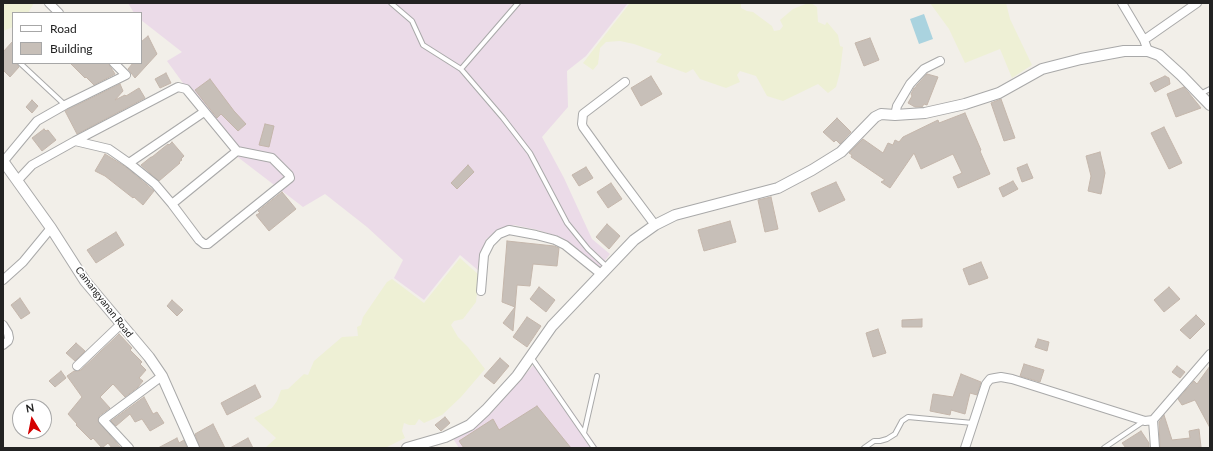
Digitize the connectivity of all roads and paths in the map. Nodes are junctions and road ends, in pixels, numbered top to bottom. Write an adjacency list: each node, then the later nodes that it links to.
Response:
1 (49, 3): 6 (street)
2 (391, 3): 12 (lane)
3 (518, 3): 12 (lane)
4 (1122, 3): 7 (street)
5 (1197, 3): 7 (street)
6 (58, 12)
7 (1144, 40): 8 (street)
8 (1148, 51): 15 (street); 19 (street)
9 (940, 61): 19 (street)
10 (21, 64): 16 (lane)
11 (115, 64): 16 (street)
12 (461, 69): 28 (lane)
13 (625, 82): 26 (street)
14 (1210, 89): 15 (lane)
15 (1200, 94): 17 (street)
16 (65, 105): 22 (street)
17 (1210, 105)
18 (204, 112): 20 (street); 21 (street); 23 (street)
19 (896, 115): 26 (street)
20 (76, 141): 23 (street); 24 (street)
21 (237, 151): 25 (street); 25 (street)
22 (3, 162): 24 (street, Camangyanan Road)
23 (129, 163): 25 (street)
24 (17, 181): 27 (street, Camangyanan Road)
25 (172, 204)
26 (655, 225): 28 (street)
27 (51, 228): 29 (street); 31 (street, Camangyanan Road)
28 (604, 270): 30 (street); 35 (street)
29 (3, 280)
30 (481, 291)
31 (121, 324): 36 (street); 37 (street, Camangyanan Road)
32 (3, 325): 33 (street)
33 (3, 345)
34 (1210, 354): 39 (street)
35 (530, 357): 41 (lane); 44 (street)
36 (77, 366)
37 (162, 376): 42 (street); 43 (street, Camangyanan Road)
38 (597, 376): 41 (lane)
39 (1149, 420): 40 (street); 48 (lane); 49 (street)
40 (973, 423): 46 (lane); 47 (street)
41 (584, 433): 45 (lane)
42 (130, 448)
43 (194, 448)
44 (410, 448)
45 (594, 448)
46 (864, 448)
47 (965, 448)
48 (1104, 448)
49 (1155, 448)

